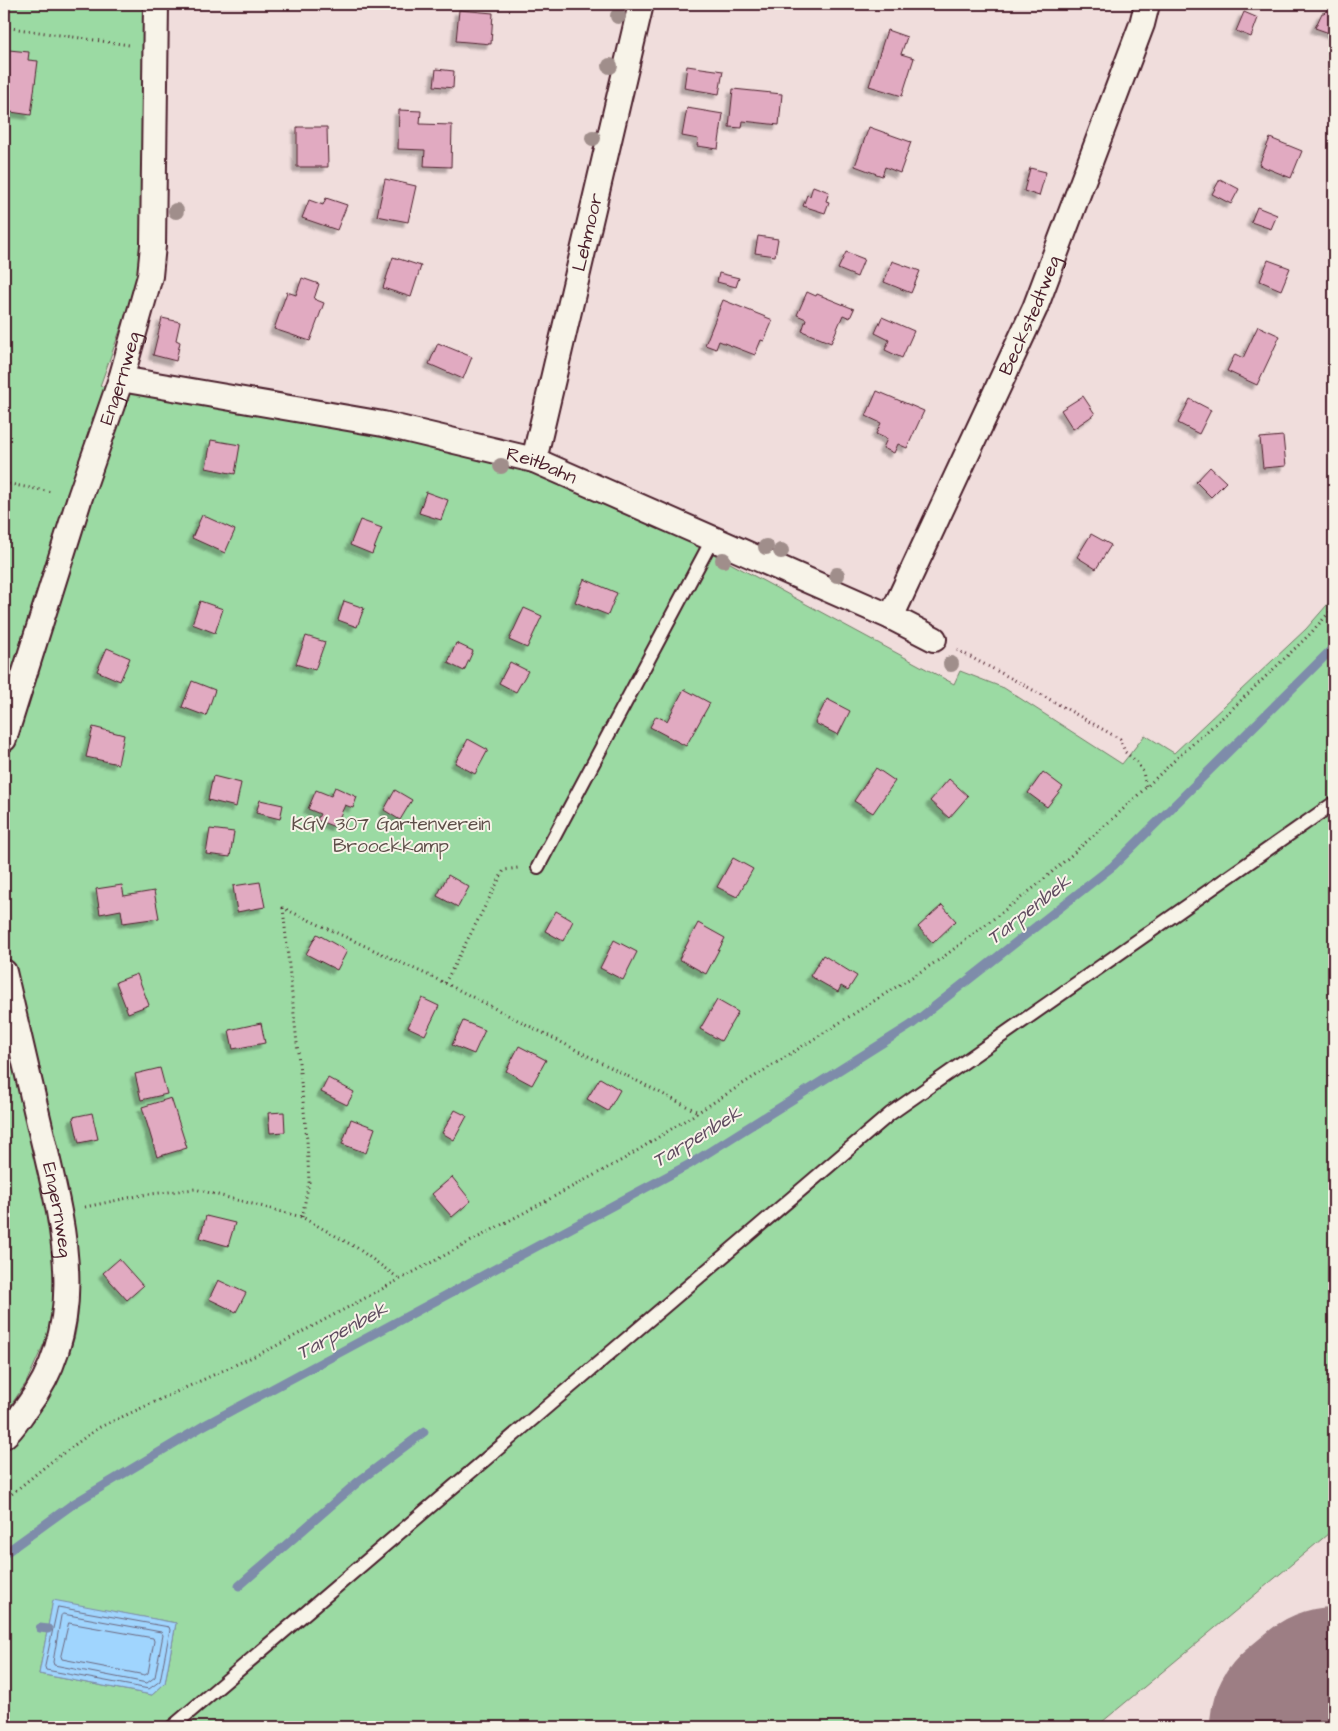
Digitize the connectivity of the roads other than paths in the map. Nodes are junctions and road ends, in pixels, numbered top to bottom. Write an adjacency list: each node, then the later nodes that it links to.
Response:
1 (156, 4): 4 (street, Engernweg)
2 (641, 4): 5 (street, Lehmoor)
3 (1147, 4): 7 (street, Beckstedtweg)
4 (121, 379): 5 (street, Reitbahn); 9 (street, Engernweg)
5 (534, 460): 6 (street, Reitbahn)
6 (713, 538): 7 (street, Reitbahn); 11 (lane)
7 (891, 617): 8 (street, Reitbahn)
8 (934, 639)
9 (4, 739)
10 (1334, 803): 14 (lane)
11 (538, 866)
12 (4, 972): 13 (street, Engernweg)
13 (4, 1436)
14 (172, 1727)

